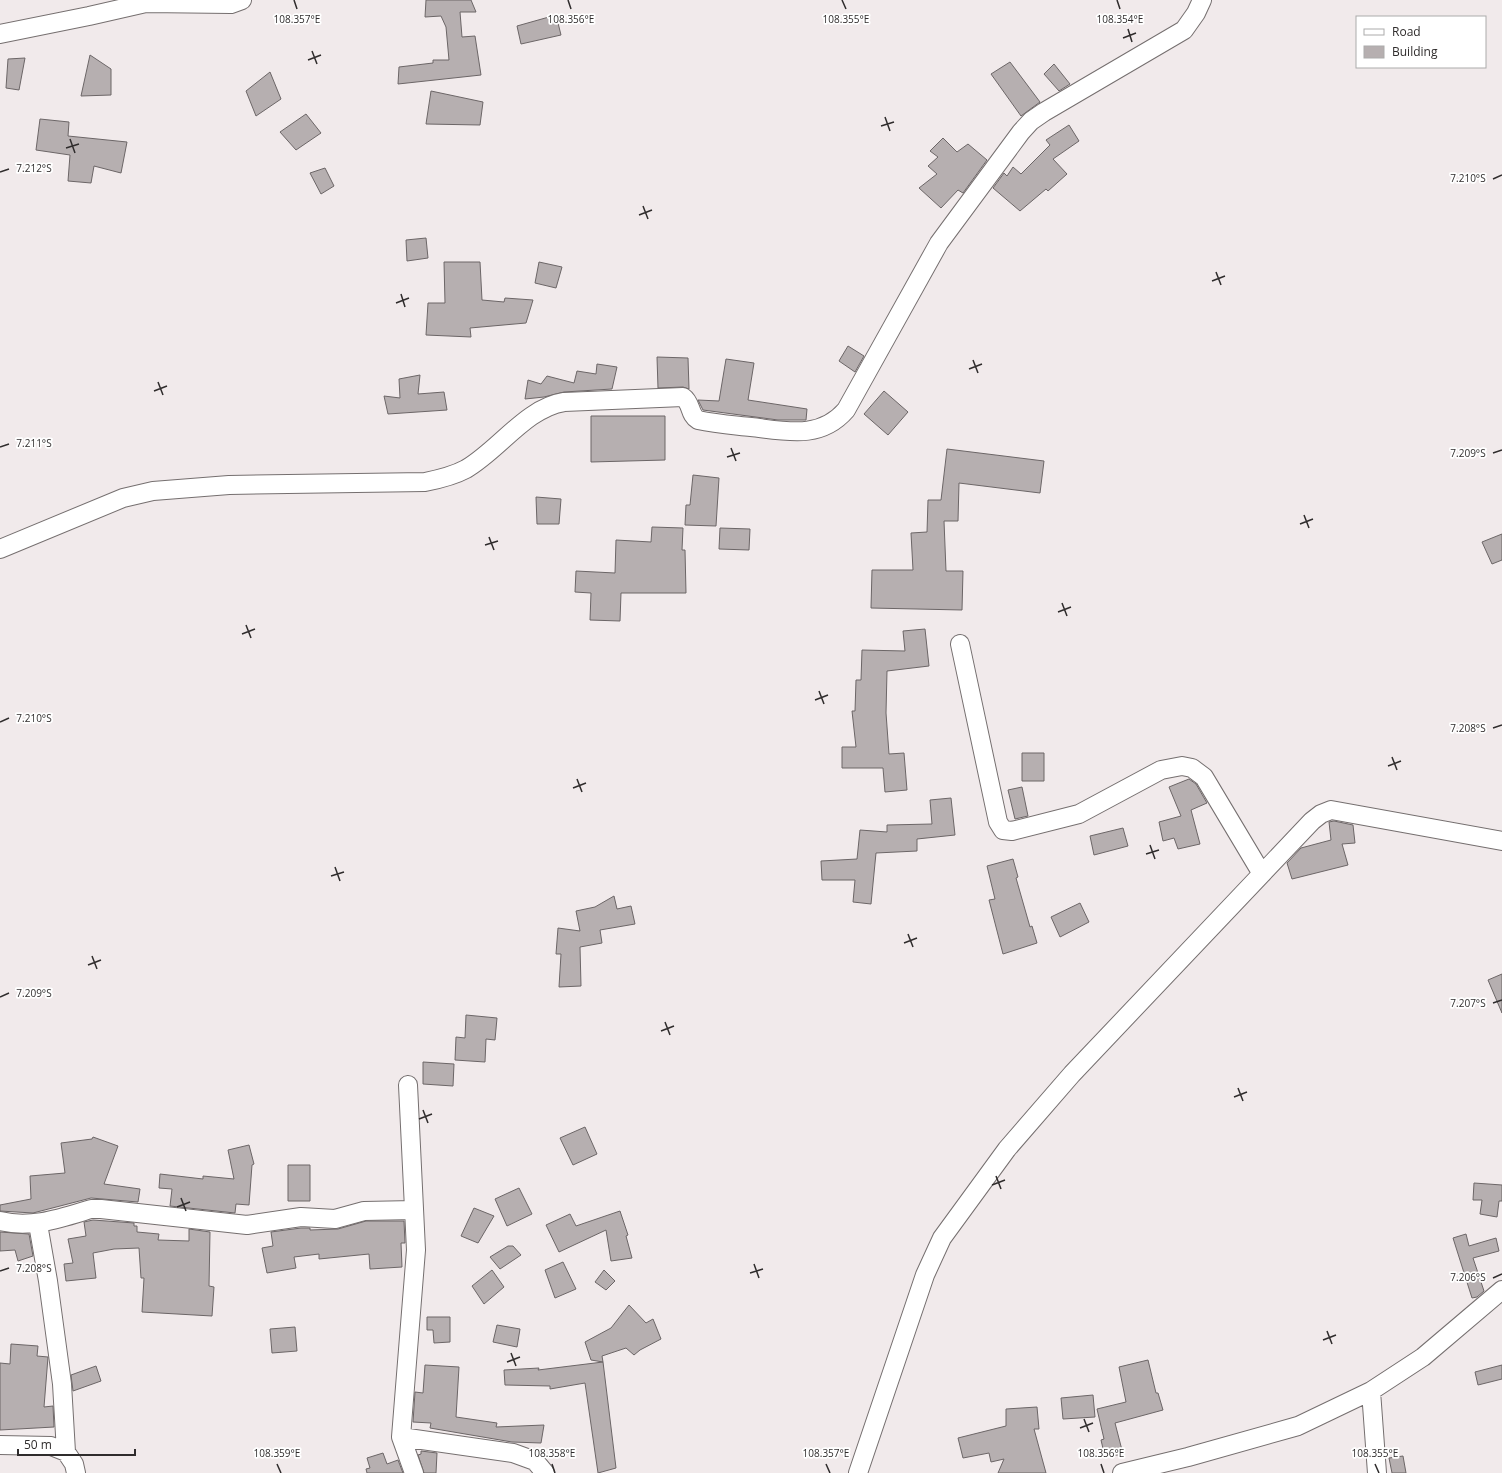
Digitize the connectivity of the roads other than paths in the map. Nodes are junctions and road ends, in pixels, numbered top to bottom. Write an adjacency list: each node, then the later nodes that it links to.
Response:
1 (242, 0): 3 (street)
2 (1202, 0): 4 (street)
3 (0, 34)
4 (0, 549)
5 (960, 644): 7 (street)
6 (1502, 841): 7 (street)
7 (1262, 874): 20 (street)
8 (408, 1085): 9 (street)
9 (414, 1210): 11 (street); 14 (street)
10 (0, 1221): 11 (street)
11 (38, 1224): 16 (street)
12 (1502, 1290): 13 (street)
13 (1371, 1391): 21 (street); 22 (street)
14 (401, 1437): 18 (street); 19 (street)
15 (0, 1445): 16 (street)
16 (66, 1452): 17 (street)
17 (76, 1473)
18 (414, 1473)
19 (545, 1473)
20 (858, 1473)
21 (1122, 1473)
22 (1377, 1473)

